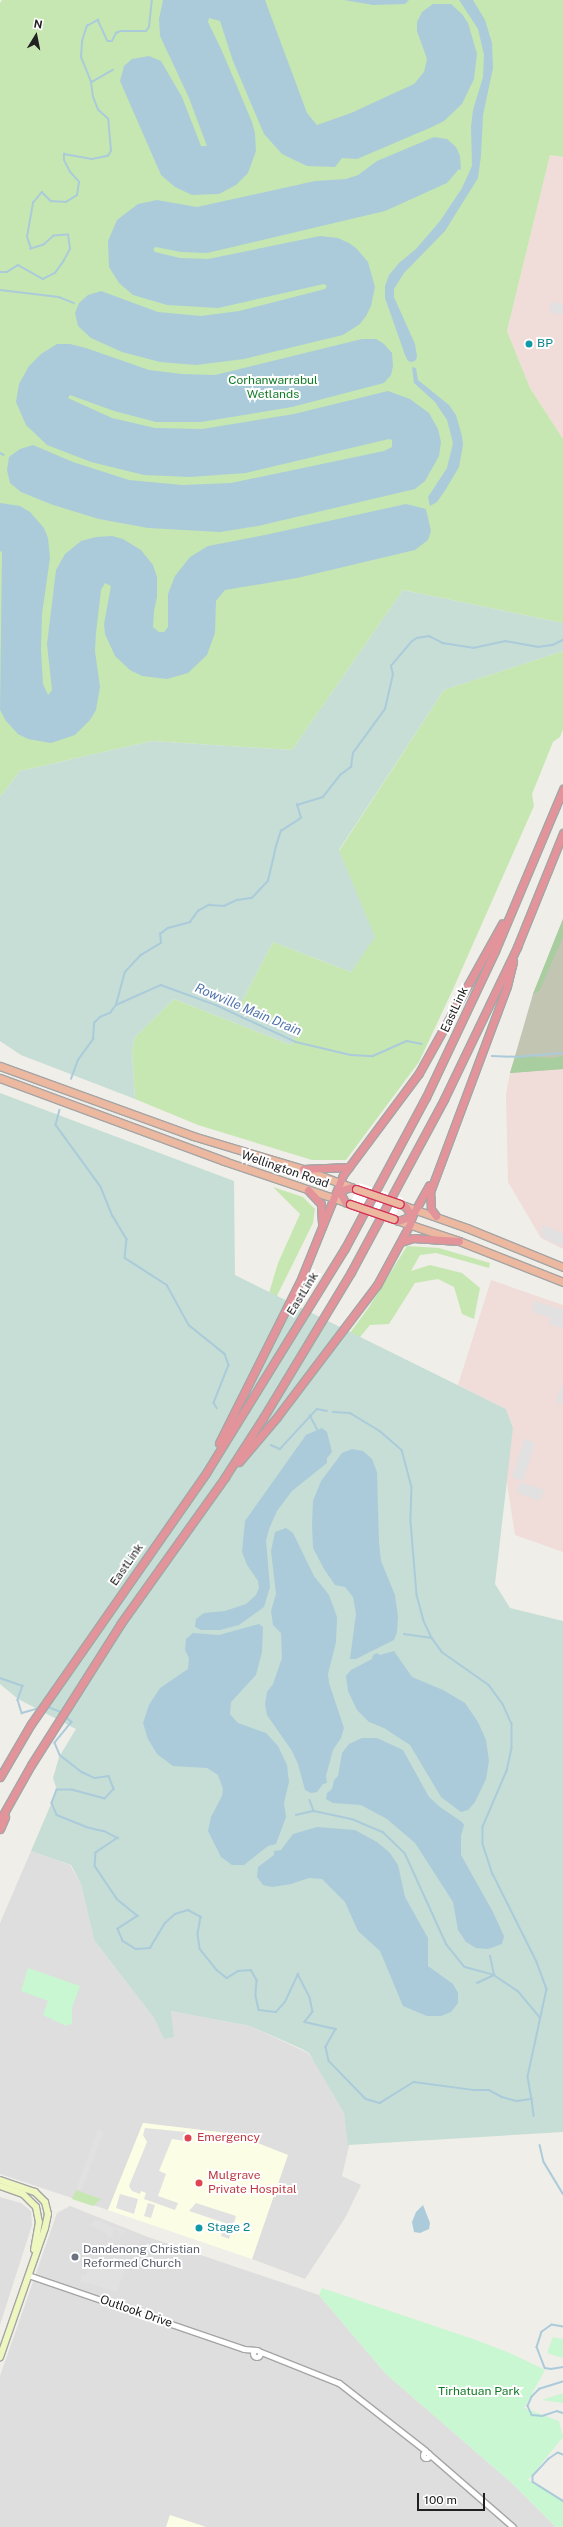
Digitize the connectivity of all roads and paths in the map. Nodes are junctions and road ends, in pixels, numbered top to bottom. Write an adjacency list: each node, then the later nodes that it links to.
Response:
1 (563, 789): 3 (highway, EastLink)
2 (563, 833): 4 (highway)
3 (511, 911): 9 (highway); 29 (highway, EastLink)
4 (517, 947): 11 (highway); 30 (highway)
5 (0, 1066): 7 (highway, Wellington Road)
6 (0, 1078): 8 (highway, Wellington Road)
7 (132, 1114): 8 (highway); 10 (highway, Wellington Road)
8 (128, 1126): 14 (highway, Wellington Road)
9 (349, 1167): 10 (highway); 12 (highway)
10 (302, 1169): 12 (highway, Wellington Road)
11 (435, 1177): 19 (highway); 21 (highway)
12 (340, 1183): 13 (highway, Wellington Road); 15 (highway)
13 (354, 1188): 15 (highway); 18 (highway, Wellington Road, bridge)
14 (308, 1190): 16 (highway, Wellington Road); 24 (highway)
15 (339, 1191): 16 (highway); 17 (highway)
16 (335, 1199): 17 (highway, Wellington Road); 24 (highway)
17 (347, 1203): 22 (highway, Wellington Road, bridge)
18 (402, 1205): 19 (highway, Wellington Road); 20 (highway)
19 (417, 1210): 20 (highway); 21 (highway, Wellington Road)
20 (412, 1216): 22 (highway); 23 (highway)
21 (436, 1216): 27 (highway, Wellington Road)
22 (396, 1220): 23 (highway, Wellington Road)
23 (410, 1224): 25 (highway, Wellington Road); 26 (highway)
24 (322, 1230): 29 (highway)
25 (459, 1241): 26 (highway); 28 (highway, Wellington Road)
26 (401, 1242): 30 (highway)
27 (563, 1268)
28 (563, 1282)
29 (206, 1473): 31 (highway, EastLink)
30 (225, 1477): 32 (highway)
31 (0, 1777)
32 (13, 1796): 33 (highway); 34 (highway)
33 (0, 1820)
34 (0, 1829)
35 (0, 2180): 37 (main road)
36 (0, 2186): 38 (main road)
37 (45, 2202): 38 (main road); 39 (main road)
38 (35, 2206): 39 (main road)
39 (28, 2275): 40 (main road); 41 (street, Outlook Drive)
40 (0, 2357)
41 (513, 2527)

